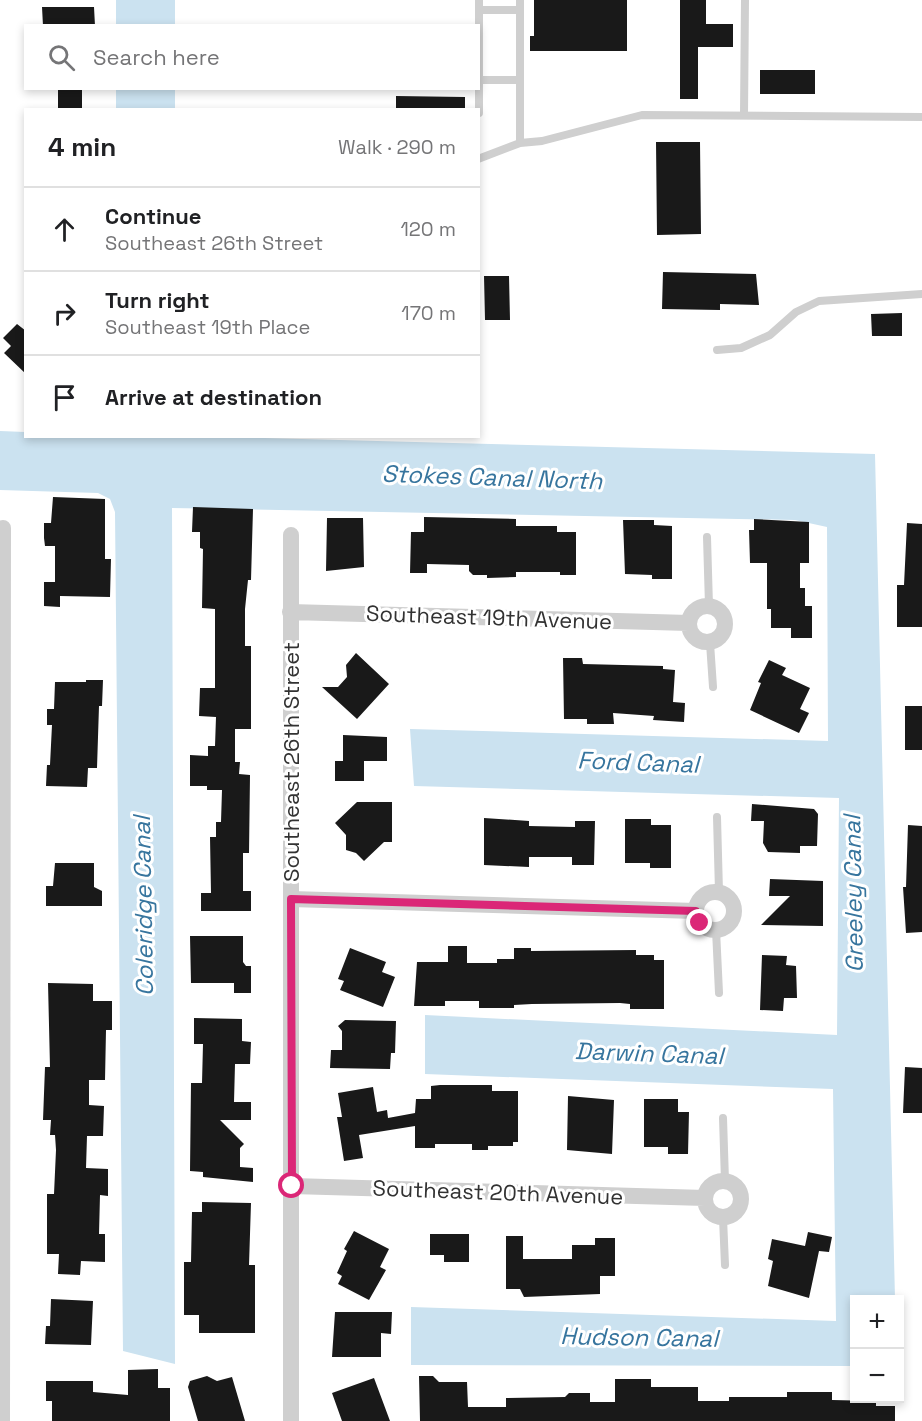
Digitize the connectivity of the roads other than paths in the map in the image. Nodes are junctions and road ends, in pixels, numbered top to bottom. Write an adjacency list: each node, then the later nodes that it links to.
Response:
1 (479, 0): 4 (lane)
2 (520, 0): 5 (lane)
3 (745, 0): 11 (lane)
4 (479, 10): 5 (lane); 6 (lane)
5 (520, 10): 8 (lane)
6 (479, 24)
7 (480, 80): 8 (lane)
8 (520, 80): 13 (lane)
9 (479, 90): 10 (lane)
10 (479, 108)
11 (744, 115): 12 (lane); 13 (lane)
12 (922, 117)
13 (520, 143): 14 (lane)
14 (480, 158)
15 (922, 294): 16 (lane)
16 (717, 350)
17 (3, 528): 20 (street)
18 (291, 535): 22 (street, Southeast 26th Street)
19 (707, 537): 21 (lane)
20 (1, 602): 27 (street)
21 (709, 606): 23 (street); 24 (street)
22 (290, 612): 23 (street, Southeast 19th Avenue); 29 (street, Southeast 26th Street)
23 (689, 623): 24 (street)
24 (710, 643): 25 (lane)
25 (713, 687)
26 (717, 817): 28 (lane)
27 (1, 890): 34 (street)
28 (719, 892): 30 (street); 31 (street)
29 (291, 899): 30 (street); 36 (street, Southeast 26th Street)
30 (696, 911): 31 (street)
31 (716, 930): 32 (lane)
32 (719, 993)
33 (723, 1118): 35 (lane)
34 (2, 1180): 40 (street)
35 (725, 1181): 37 (street); 38 (street)
36 (292, 1186): 37 (street, Southeast 20th Avenue); 41 (street, Southeast 26th Street)
37 (705, 1197): 38 (street)
38 (723, 1218): 39 (lane)
39 (725, 1265)
40 (2, 1421)
41 (291, 1421)

